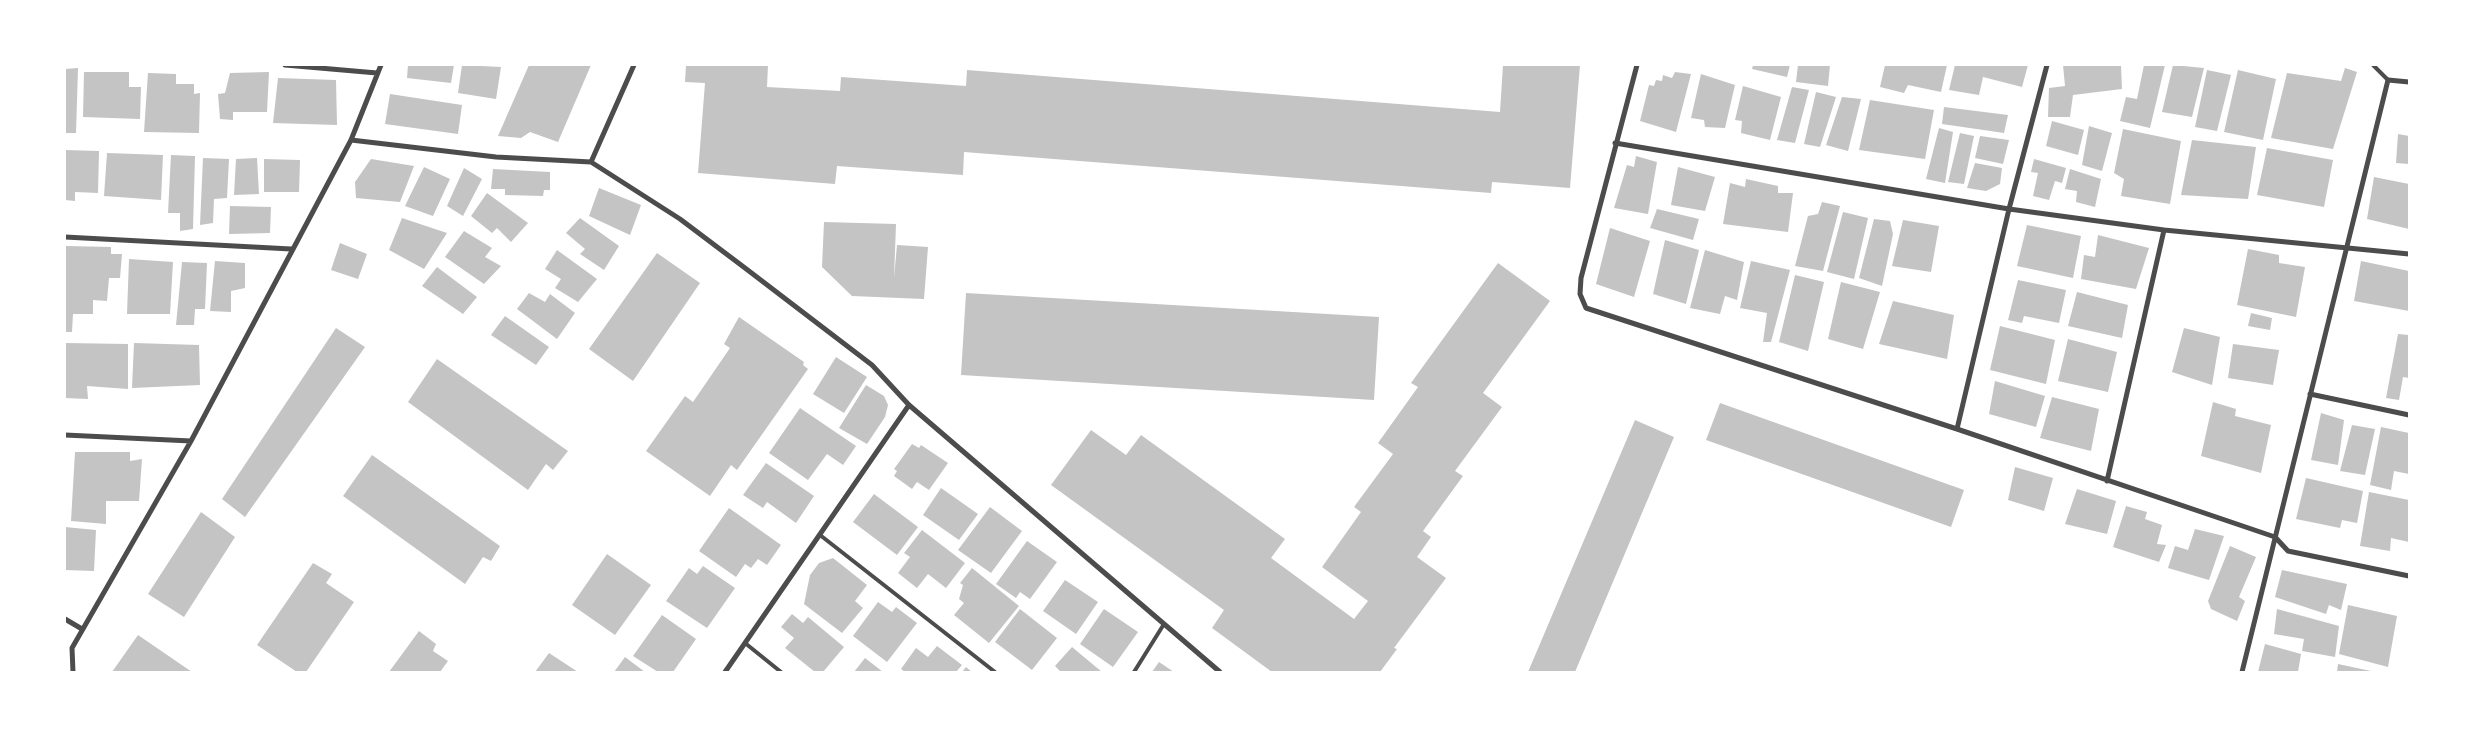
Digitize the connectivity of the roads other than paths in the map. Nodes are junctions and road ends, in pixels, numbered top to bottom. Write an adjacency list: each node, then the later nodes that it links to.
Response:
1 (285, 65): 7 (street)
2 (380, 65): 7 (street)
3 (634, 65): 12 (street)
4 (1637, 65): 11 (street)
5 (2047, 65): 13 (street)
6 (2373, 65): 8 (lane)
7 (377, 73): 10 (street)
8 (2388, 80): 9 (street); 16 (street)
9 (2409, 82)
10 (351, 140): 12 (street); 17 (street)
11 (1615, 143): 13 (street); 22 (street)
12 (591, 162): 20 (street)
13 (2009, 208): 14 (street); 22 (street)
14 (2164, 230): 16 (street); 25 (street)
15 (65, 237): 17 (street)
16 (2346, 247): 18 (street); 19 (street)
17 (291, 249): 24 (street)
18 (2409, 254)
19 (2310, 394): 21 (street); 27 (street)
20 (910, 405): 26 (street); 30 (street)
21 (2409, 415)
22 (1957, 429): 25 (street)
23 (65, 435): 24 (street)
24 (191, 441): 31 (street)
25 (2107, 481): 27 (street)
26 (820, 535): 32 (street); 36 (lane)
27 (2274, 537): 28 (street); 39 (street)
28 (2409, 576)
29 (65, 619): 31 (street)
30 (1164, 624): 37 (lane); 38 (street)
31 (82, 629): 33 (street)
32 (745, 643): 34 (street); 35 (lane)
33 (73, 672)
34 (725, 672)
35 (781, 672)
36 (995, 672)
37 (1134, 672)
38 (1220, 672)
39 (2242, 672)

